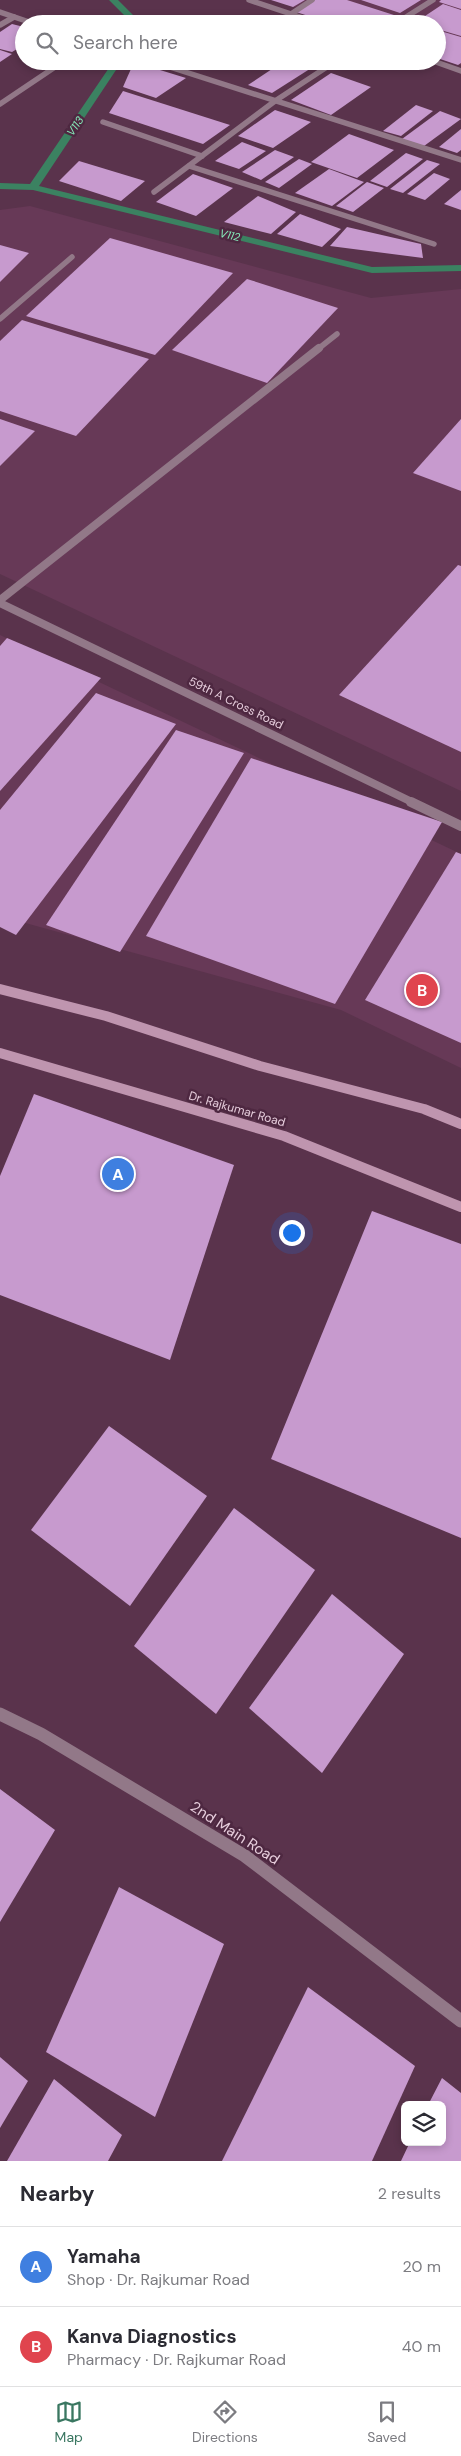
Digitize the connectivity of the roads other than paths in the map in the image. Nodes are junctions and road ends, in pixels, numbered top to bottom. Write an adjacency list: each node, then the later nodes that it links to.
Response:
1 (249, 0): 5 (street)
2 (312, 0): 5 (street)
3 (432, 0): 7 (street)
4 (0, 12): 8 (street)
5 (291, 14): 6 (street)
6 (294, 15)
7 (409, 15)
8 (14, 17): 9 (street)
9 (0, 25)
10 (446, 64): 11 (street)
11 (459, 68)
12 (51, 70): 16 (street)
13 (179, 70): 15 (street)
14 (322, 70): 15 (street)
15 (274, 101): 18 (street); 19 (street)
16 (0, 104)
17 (103, 122): 18 (street)
18 (202, 156): 20 (street)
19 (461, 160)
20 (189, 166): 21 (street); 22 (street)
21 (154, 192)
22 (434, 244)
23 (72, 257): 24 (street)
24 (0, 319)
25 (337, 334): 26 (street)
26 (0, 602): 27 (street, 59th A Cross Road)
27 (461, 826)
28 (0, 988): 30 (main road)
29 (0, 1053): 31 (main road, Dr. Rajkumar Road)
30 (461, 1124)
31 (461, 1208)
32 (0, 1714): 33 (street, 2nd Main Road)
33 (461, 2021)

